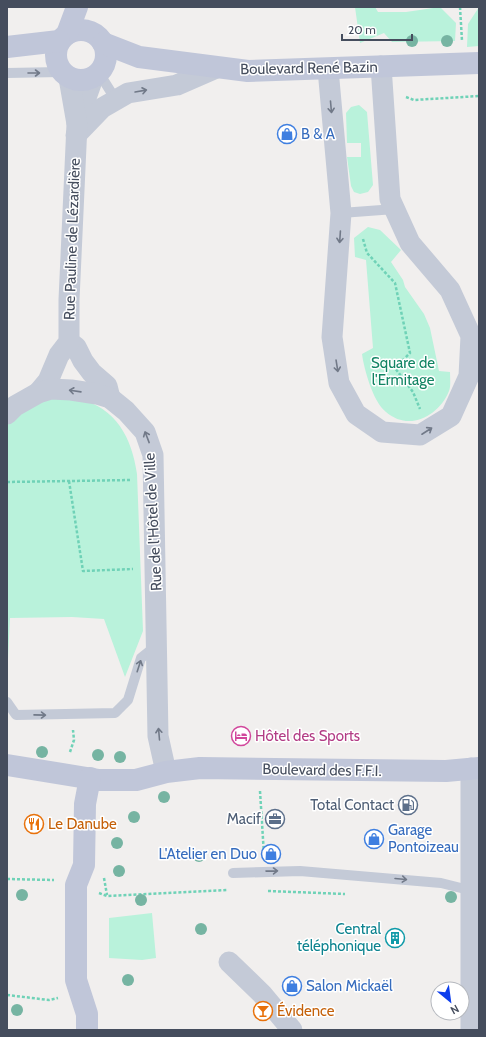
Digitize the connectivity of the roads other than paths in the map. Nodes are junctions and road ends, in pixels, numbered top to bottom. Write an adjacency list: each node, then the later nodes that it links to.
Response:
1 (77, 7): 3 (street)
2 (84, 7): 4 (street)
3 (63, 37): 4 (street); 5 (street); 11 (street)
4 (97, 37): 6 (street, Boulevard René Bazin); 12 (street)
5 (7, 47): 11 (street)
6 (139, 57): 9 (street, Boulevard René Bazin); 12 (street, Boulevard René Bazin)
7 (471, 63): 8 (street, Boulevard René Bazin)
8 (381, 66): 10 (street, Boulevard René Bazin); 16 (street)
9 (216, 68): 10 (street, Boulevard René Bazin); 14 (street, one-way to 9)
10 (328, 69): 17 (street, one-way to 17)
11 (62, 71): 12 (street); 13 (lane, one-way to 11); 15 (street, Rue Pauline de Lézardière)
12 (99, 72): 14 (lane); 15 (street, Rue Pauline de Lézardière)
13 (7, 73)
14 (116, 100): 15 (street)
15 (76, 130): 18 (street, Rue Pauline de Lézardière)
16 (394, 209): 17 (lane); 17 (street, one-way to 16)
17 (341, 217)
18 (69, 342): 19 (street, Rue Pauline de Lézardière); 20 (street, Rue Pauline de Lézardière)
19 (38, 393): 20 (street, Rue de l'Hôtel de Ville, one-way to 19); 21 (street, Rue de l'Hôtel de Ville)
20 (110, 398): 22 (street, Rue de l'Hôtel de Ville, one-way to 20)
21 (7, 414)
22 (157, 645): 23 (lane, one-way to 22); 26 (street, Rue de l'Hôtel de Ville, one-way to 22)
23 (7, 702)
24 (11, 766): 27 (street, Boulevard des F.F.I.)
25 (475, 768): 26 (street, Boulevard des F.F.I.); 29 (street)
26 (166, 772): 27 (street, Boulevard des F.F.I.)
27 (90, 778): 31 (street)
28 (233, 873): 29 (lane, one-way to 29)
29 (475, 891): 33 (street)
30 (229, 962): 32 (street)
31 (88, 1030)
32 (292, 1030)
33 (471, 1030)

